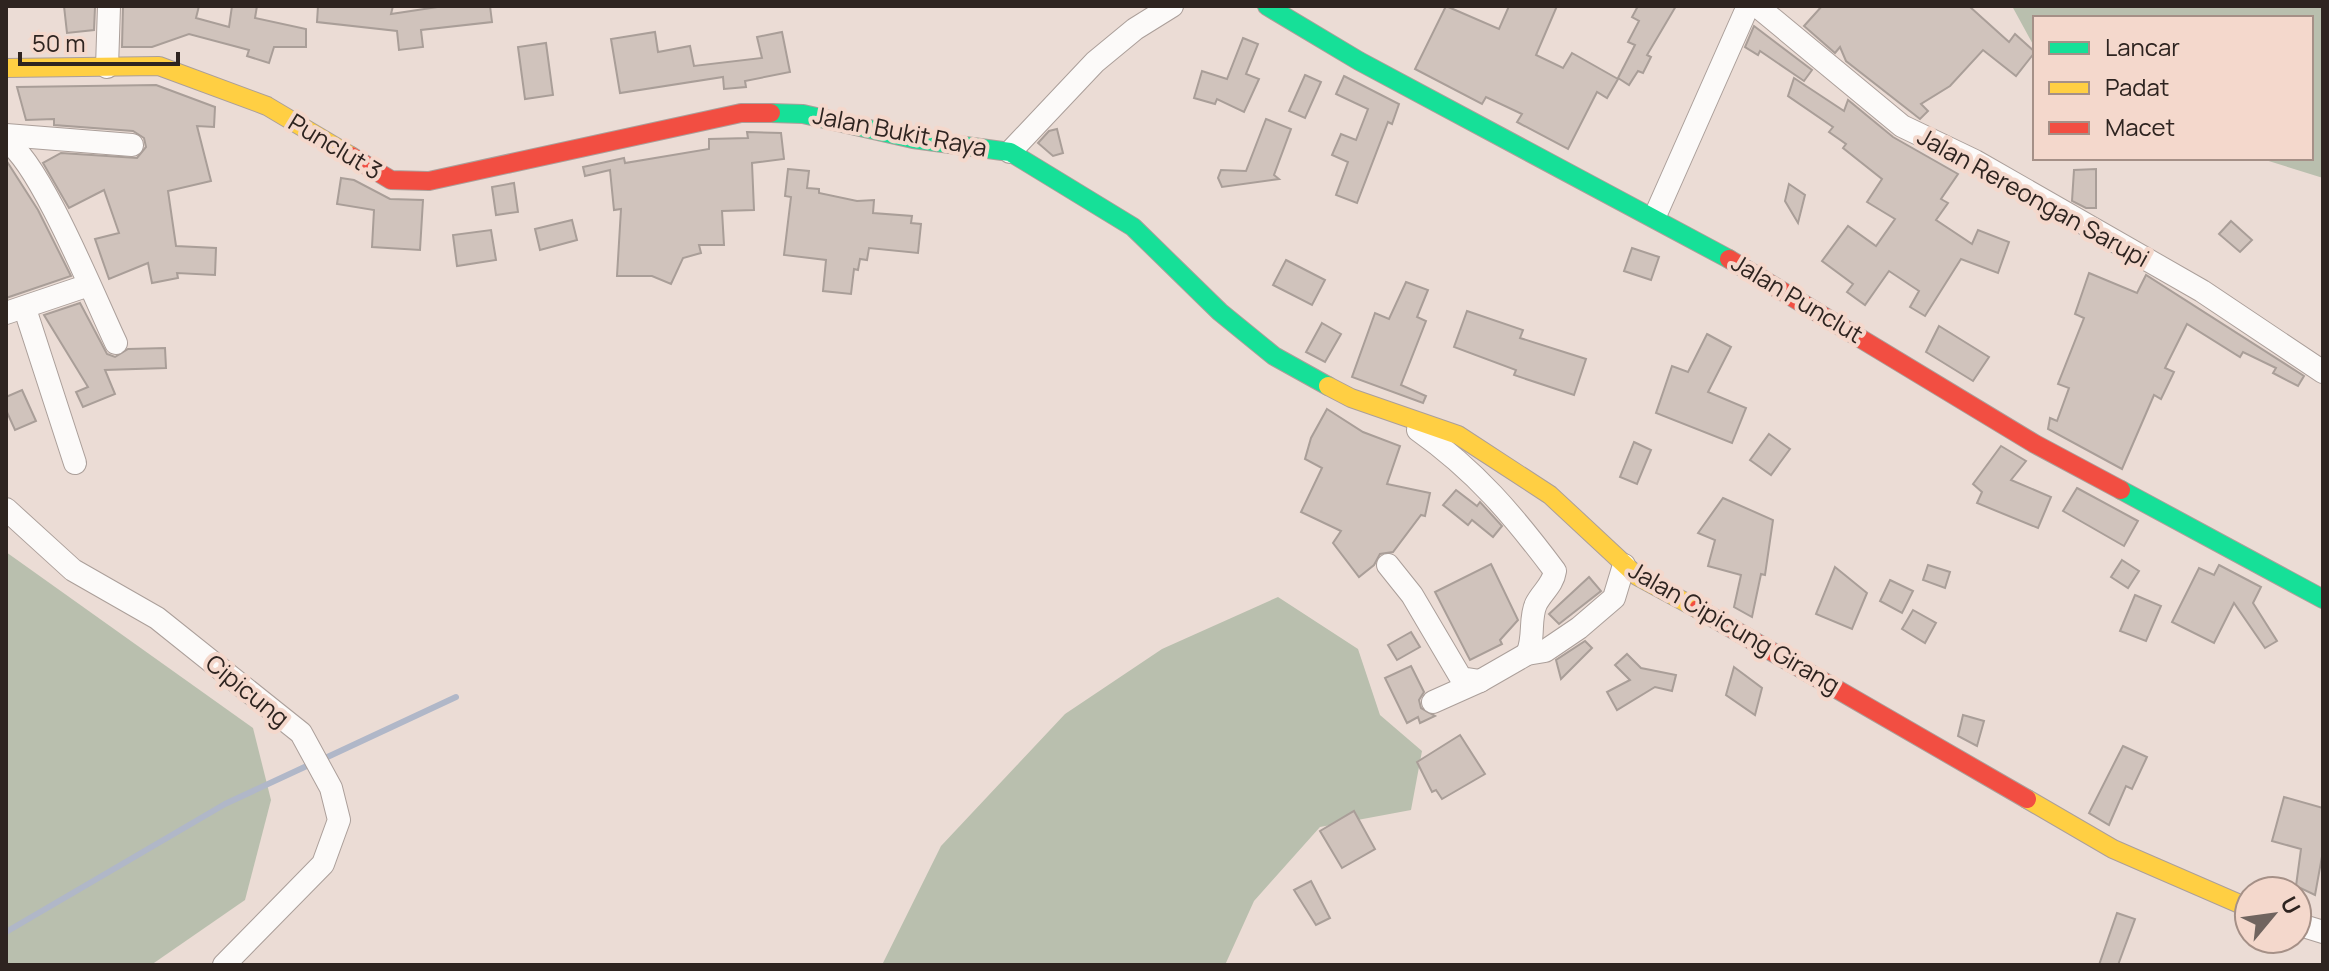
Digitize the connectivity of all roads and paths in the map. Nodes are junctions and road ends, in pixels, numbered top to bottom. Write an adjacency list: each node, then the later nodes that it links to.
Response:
1 (109, 6): 6 (street)
2 (1172, 6): 11 (street, Jalan Bukit Raya)
3 (1267, 6): 12 (street, Jalan Punclut)
4 (1748, 6): 12 (street)
5 (1757, 6): 16 (street, Jalan Rereongan Sarupi)
6 (107, 67): 7 (street, Punclut 3); 8 (street, Punclut 3)
7 (6, 68)
8 (714, 117): 11 (street, Jalan Bukit Raya)
9 (6, 138): 10 (street); 13 (street)
10 (132, 145)
11 (1010, 152): 17 (street, Jalan Cipicung Girang)
12 (1655, 216): 22 (street, Jalan Punclut)
13 (89, 285): 14 (street); 15 (street)
14 (16, 311): 18 (street)
15 (116, 343)
16 (2323, 372)
17 (1395, 413): 21 (street, Jalan Cipicung Girang); 23 (street)
18 (75, 463)
19 (6, 509): 27 (street, Cipicung)
20 (1388, 565): 24 (street)
21 (1624, 565): 23 (street); 26 (street, Jalan Cipicung Girang)
22 (2323, 599)
23 (1527, 654): 24 (street)
24 (1480, 681): 25 (street)
25 (1433, 702)
26 (2233, 901)
27 (224, 965)

